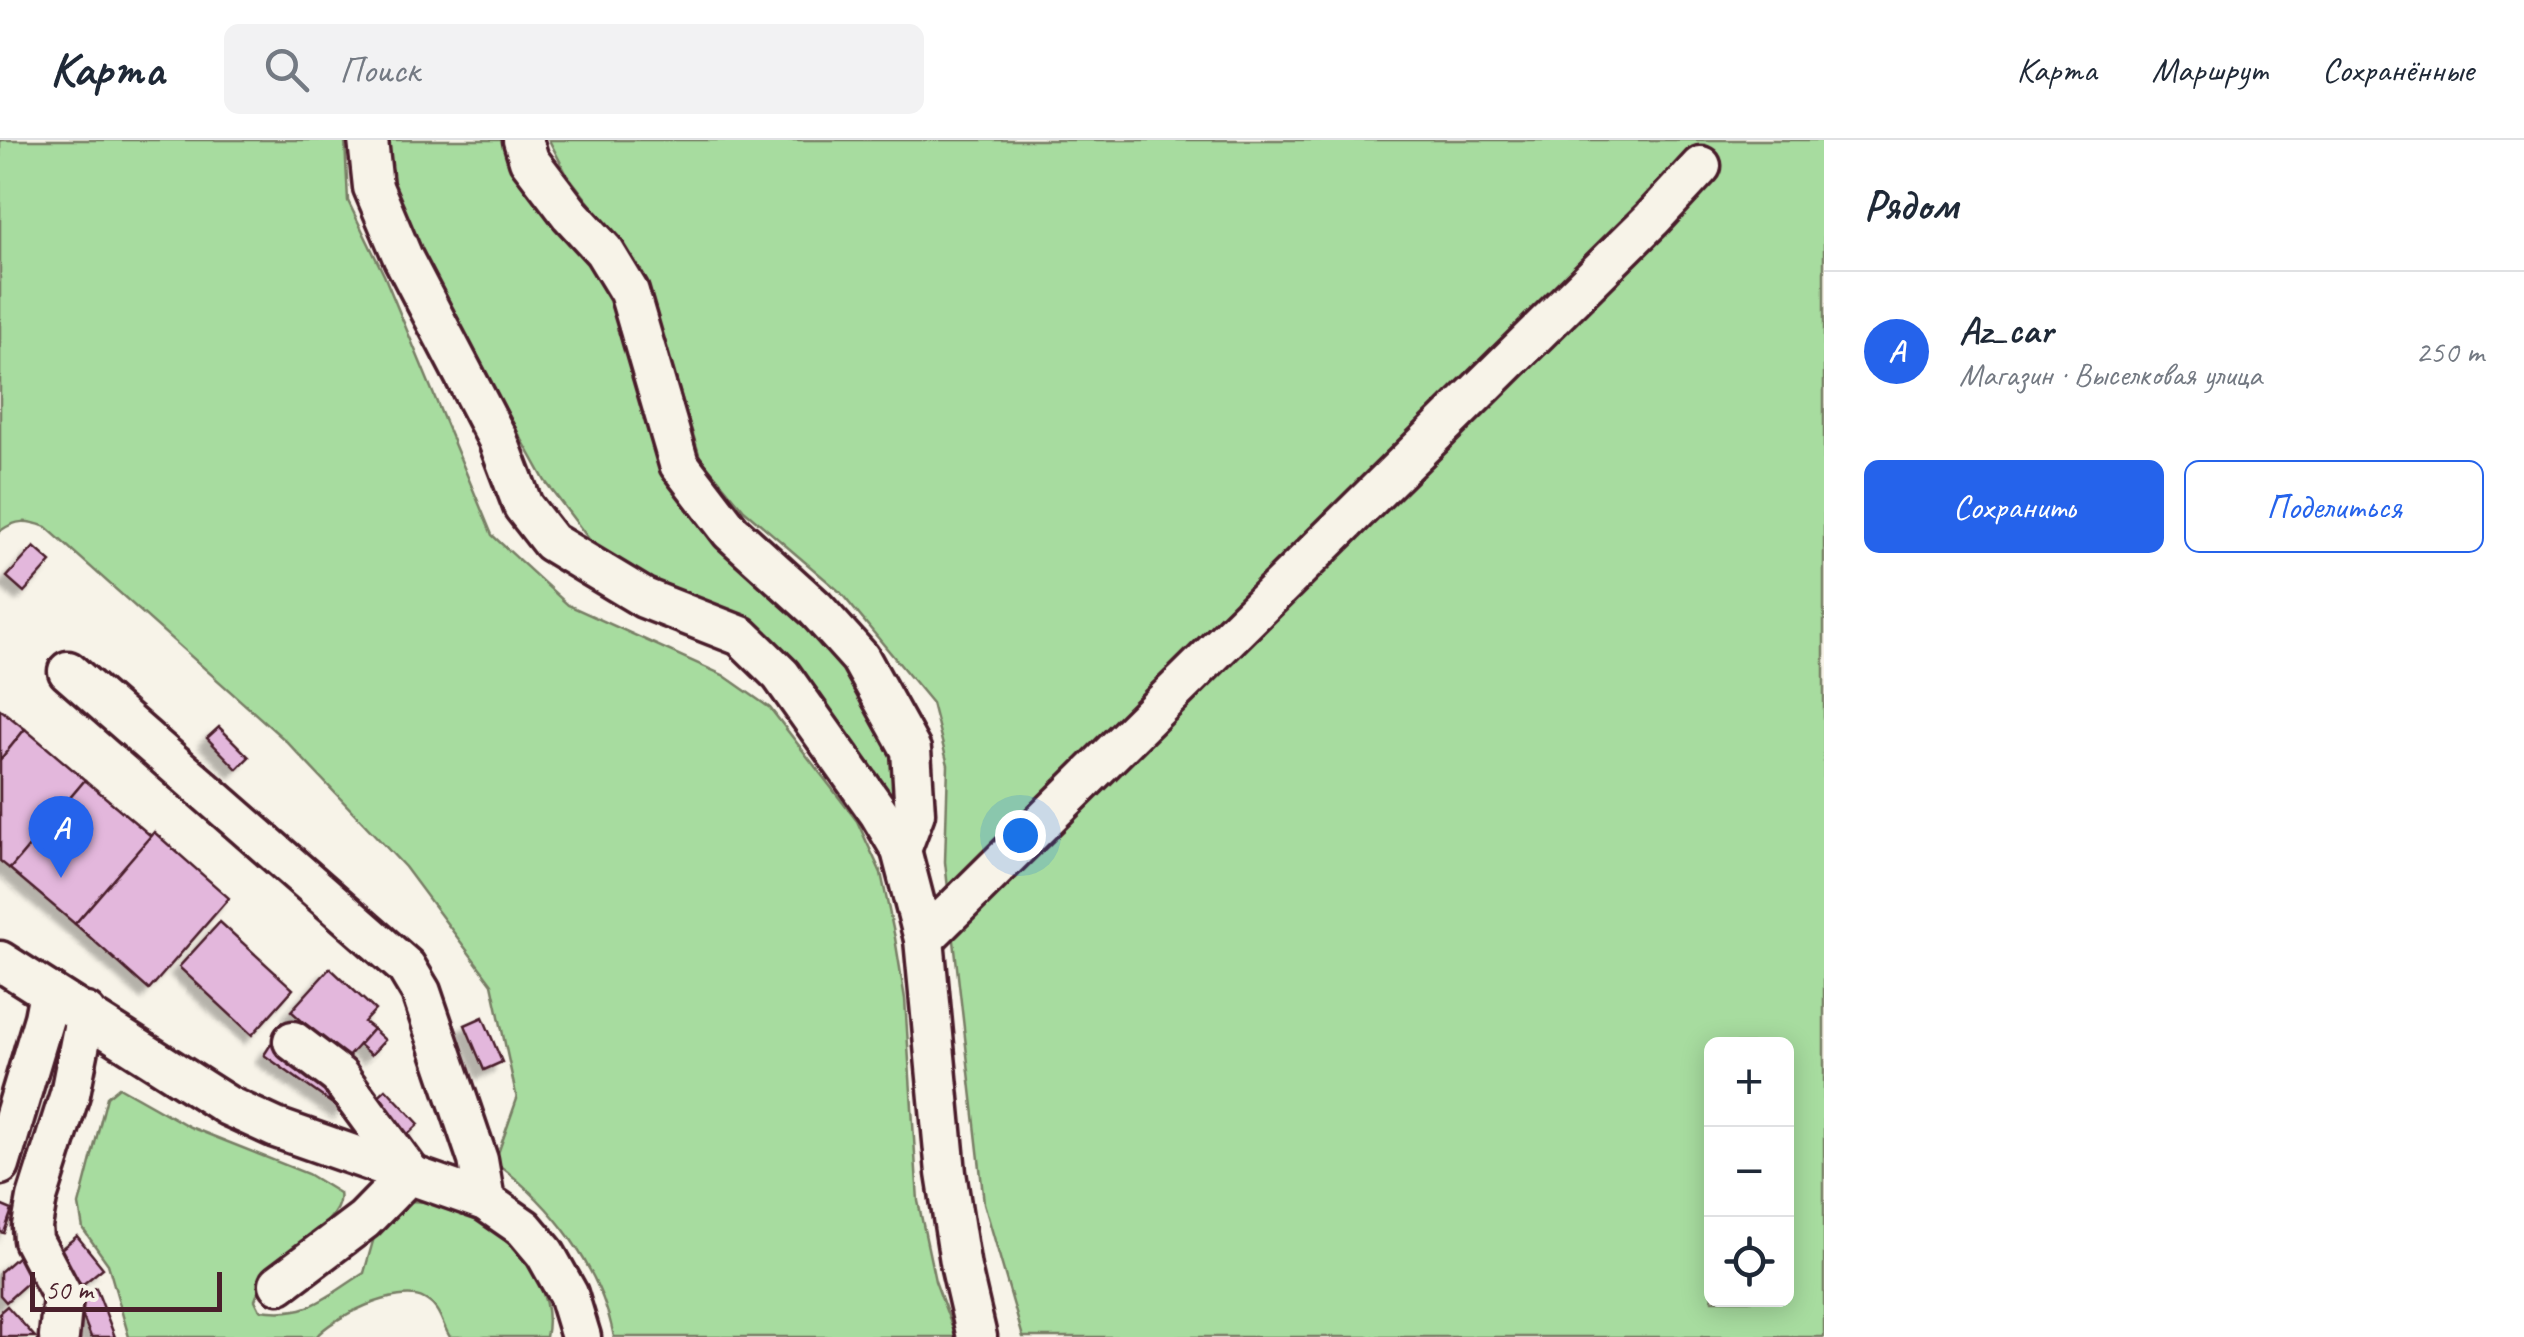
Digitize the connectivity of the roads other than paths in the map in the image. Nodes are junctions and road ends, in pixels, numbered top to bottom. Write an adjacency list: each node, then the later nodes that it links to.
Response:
1 (368, 140): 5 (street)
2 (523, 140): 5 (street)
3 (1701, 166): 6 (street)
4 (68, 671): 13 (street)
5 (901, 850): 6 (street)
6 (924, 938): 17 (street)
7 (0, 961): 8 (street)
8 (49, 992): 9 (street); 11 (street)
9 (86, 1012): 12 (street); 15 (street)
10 (293, 1041): 12 (street)
11 (0, 1164)
12 (410, 1174): 13 (street); 14 (street)
13 (484, 1201): 16 (street)
14 (279, 1284)
15 (59, 1337)
16 (581, 1337)
17 (977, 1337)

